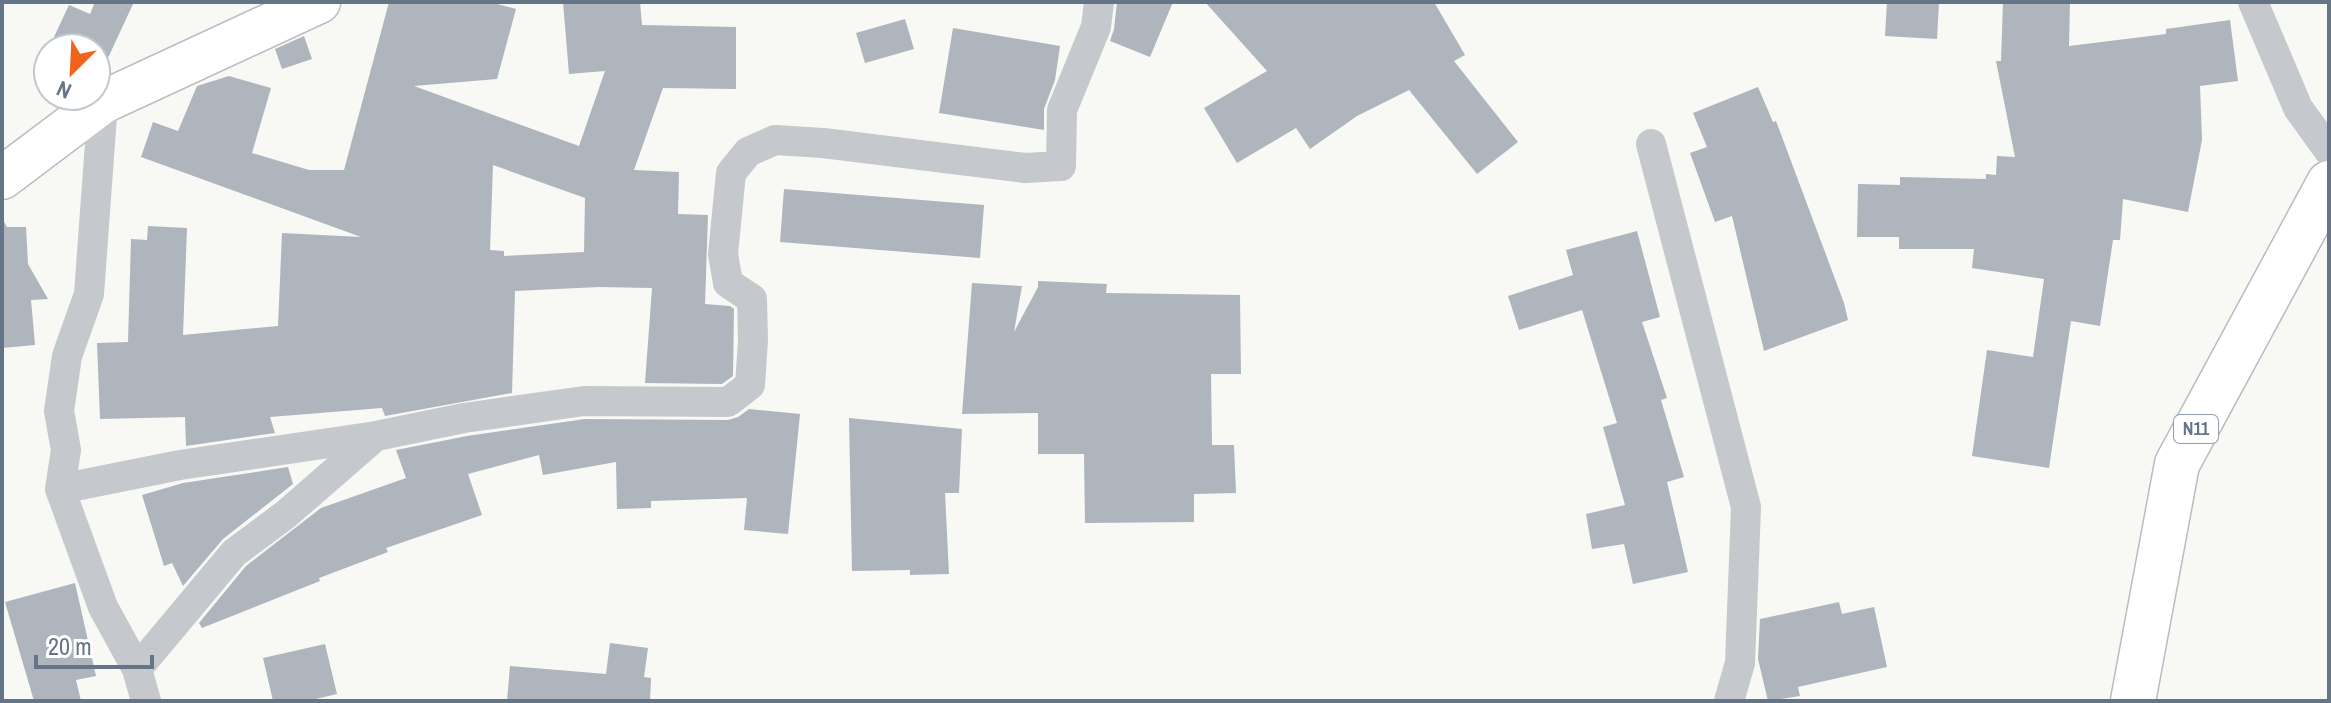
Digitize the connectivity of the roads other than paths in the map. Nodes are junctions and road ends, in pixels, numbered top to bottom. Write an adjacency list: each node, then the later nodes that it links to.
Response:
1 (319, 2): 4 (street)
2 (1099, 2): 11 (street)
3 (2253, 2): 8 (street)
4 (112, 98)
5 (90, 112): 9 (street)
6 (102, 112): 12 (street)
7 (1651, 144): 15 (street)
8 (2329, 151)
9 (2, 178)
10 (2329, 183): 16 (highway, N11)
11 (376, 436): 12 (street); 13 (street)
12 (60, 489): 13 (street)
13 (137, 669): 14 (street)
14 (146, 701)
15 (1729, 701)
16 (2133, 701)

